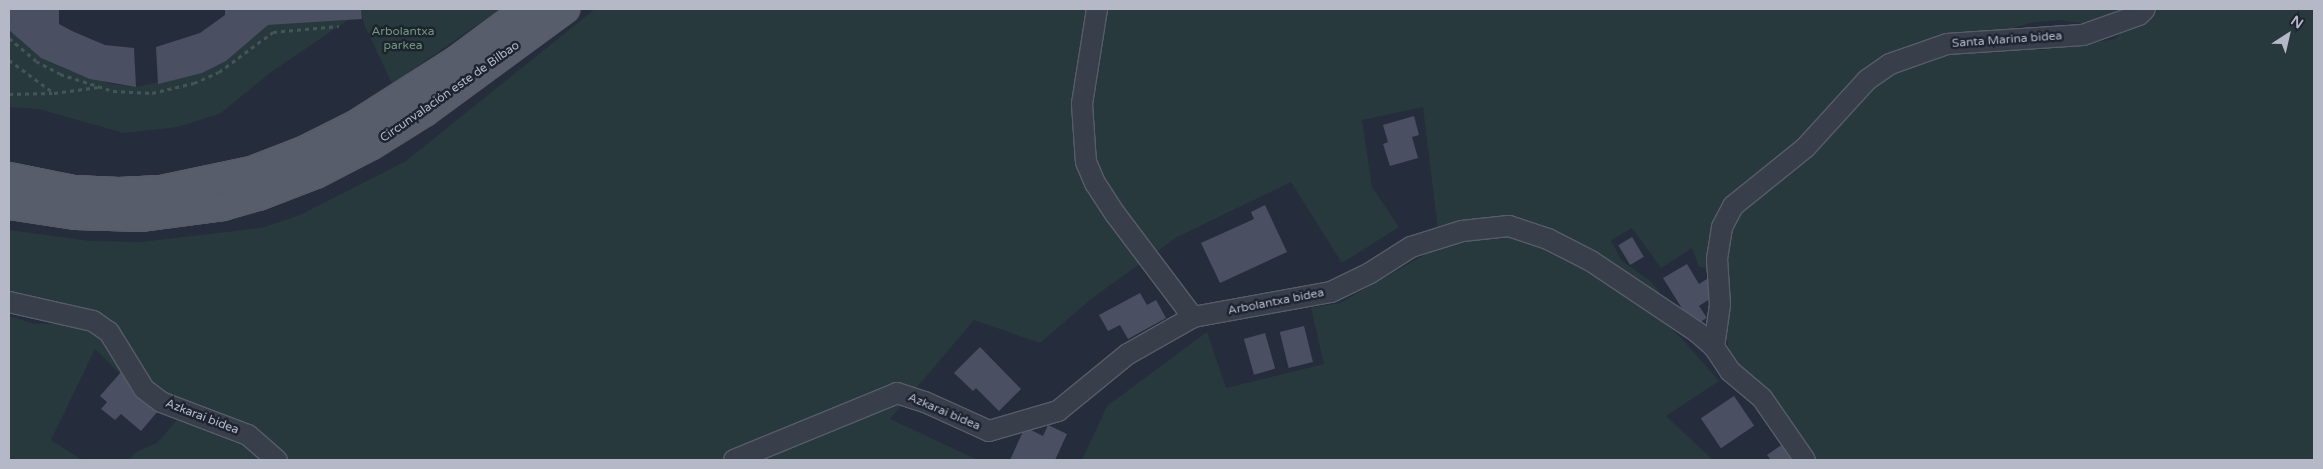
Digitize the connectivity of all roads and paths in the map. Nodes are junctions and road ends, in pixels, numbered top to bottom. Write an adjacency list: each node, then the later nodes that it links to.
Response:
1 (526, 9): 11 (main road, Circunvalación este de Bilbao)
2 (565, 9): 11 (main road, Circunvalación este de Bilbao)
3 (1097, 9): 16 (street)
4 (2145, 9): 17 (street, Santa Marina bidea)
5 (339, 26): 8 (path)
6 (9, 38): 8 (path)
7 (9, 60): 9 (path)
8 (102, 87): 9 (path)
9 (54, 93): 10 (path)
10 (9, 96)
11 (416, 102): 13 (main road, Circunvalación este de Bilbao)
12 (9, 176): 13 (main road, Circunvalación este de Bilbao)
13 (255, 184): 14 (main road, Circunvalación este de Bilbao)
14 (9, 205)
15 (9, 302): 18 (street, Azkarai bidea)
16 (1193, 317): 17 (street, Arbolantxa bidea); 19 (street, Azkarai bidea)
17 (1714, 346): 20 (street)
18 (277, 460)
19 (734, 460)
20 (1805, 460)

